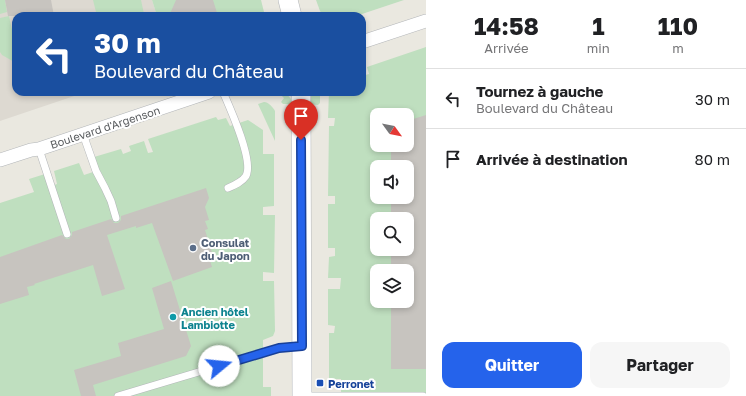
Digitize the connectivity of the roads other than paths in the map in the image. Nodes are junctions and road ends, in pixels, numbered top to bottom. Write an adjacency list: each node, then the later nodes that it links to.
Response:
1 (288, 0): 2 (street)
2 (291, 12)
3 (426, 21): 4 (street)
4 (366, 41)
5 (197, 96): 8 (street, Boulevard d'Argenson)
6 (225, 96): 11 (lane)
7 (301, 96): 14 (street)
8 (83, 134): 9 (street, Boulevard d'Argenson); 12 (lane)
9 (39, 148): 10 (street, Boulevard d'Argenson); 13 (lane)
10 (0, 160)
11 (228, 188)
12 (116, 218)
13 (67, 234)
14 (302, 346): 15 (lane); 16 (street)
15 (118, 396)
16 (302, 396): 17 (lane)
17 (423, 396)

